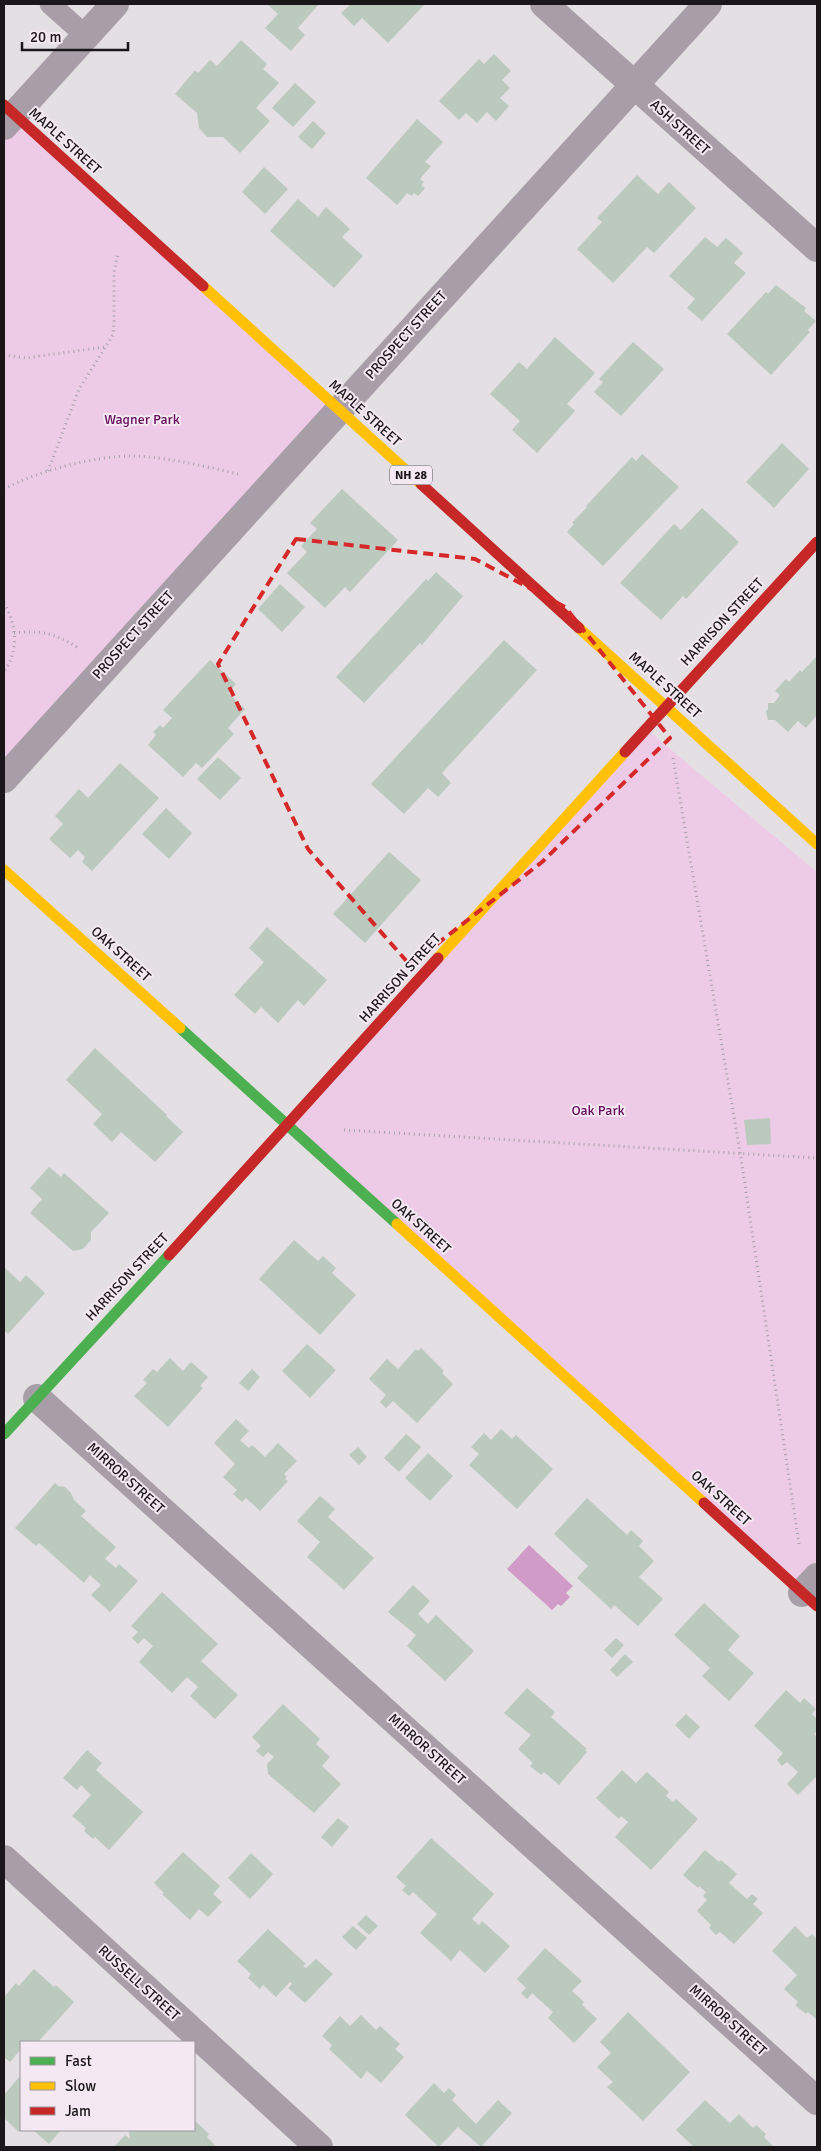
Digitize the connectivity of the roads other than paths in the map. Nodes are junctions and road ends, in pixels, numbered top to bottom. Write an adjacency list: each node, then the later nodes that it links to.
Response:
1 (50, 4): 5 (lane)
2 (115, 4): 5 (street)
3 (544, 4): 6 (street, ASH STREET)
4 (708, 4): 6 (street, PROSPECT STREET)
5 (86, 36): 7 (street)
6 (634, 86): 8 (street, ASH STREET); 9 (street, PROSPECT STREET)
7 (7, 115): 9 (street, MAPLE STREET / NH 28)
8 (817, 248)
9 (339, 411): 11 (street, MAPLE STREET / NH 28); 12 (street, PROSPECT STREET)
10 (816, 546): 11 (street, HARRISON STREET)
11 (666, 706): 13 (street, MAPLE STREET / NH 28); 15 (street, HARRISON STREET)
12 (4, 779)
13 (817, 844)
14 (4, 870): 15 (street, OAK STREET)
15 (288, 1125): 16 (street, HARRISON STREET); 18 (street, OAK STREET)
16 (37, 1398): 17 (street, HARRISON STREET); 20 (street, MIRROR STREET)
17 (4, 1434)
18 (812, 1592)
19 (4, 1859): 21 (street, RUSSELL STREET)
20 (817, 2100)
21 (319, 2147)

